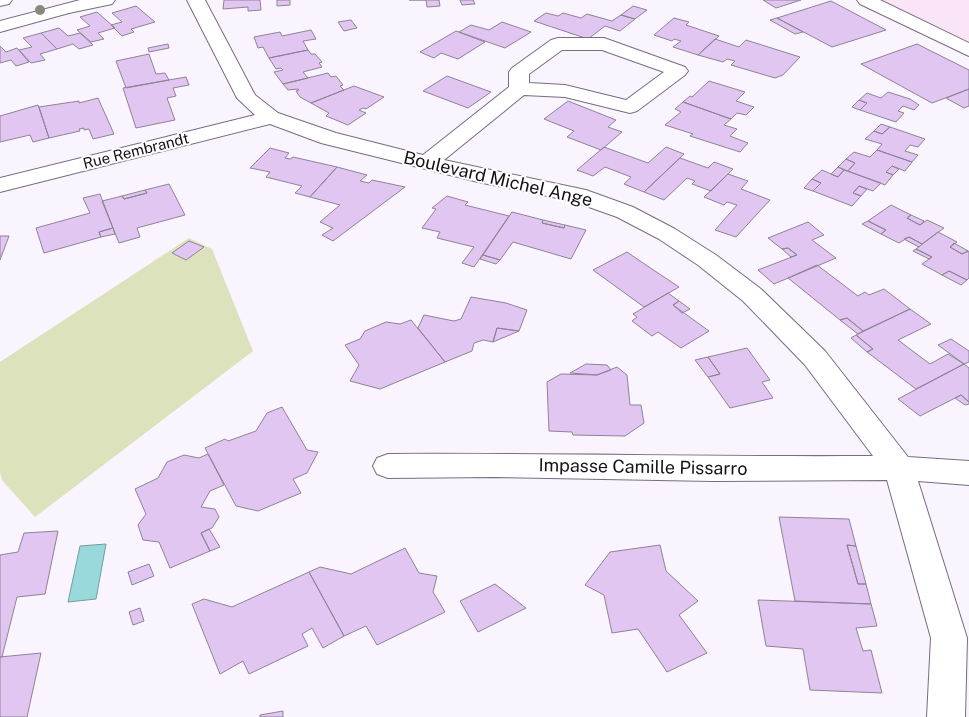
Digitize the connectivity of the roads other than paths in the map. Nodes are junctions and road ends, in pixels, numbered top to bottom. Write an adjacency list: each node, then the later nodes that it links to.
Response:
1 (51, 0): 5 (street)
2 (106, 0): 6 (street)
3 (196, 0): 9 (street, Boulevard Michel Ange)
4 (866, 0): 7 (street)
5 (0, 15)
6 (0, 27)
7 (969, 50)
8 (519, 89): 8 (street); 10 (street)
9 (271, 118): 10 (street, Boulevard Michel Ange); 11 (street, Rue Rembrandt)
10 (428, 162): 13 (street, Boulevard Michel Ange)
11 (0, 185)
12 (388, 466): 13 (street, Impasse Camille Pissarro)
13 (899, 468): 14 (street, Impasse Camille Pissarro); 15 (street, Boulevard Michel Ange)
14 (969, 472)
15 (946, 717)

